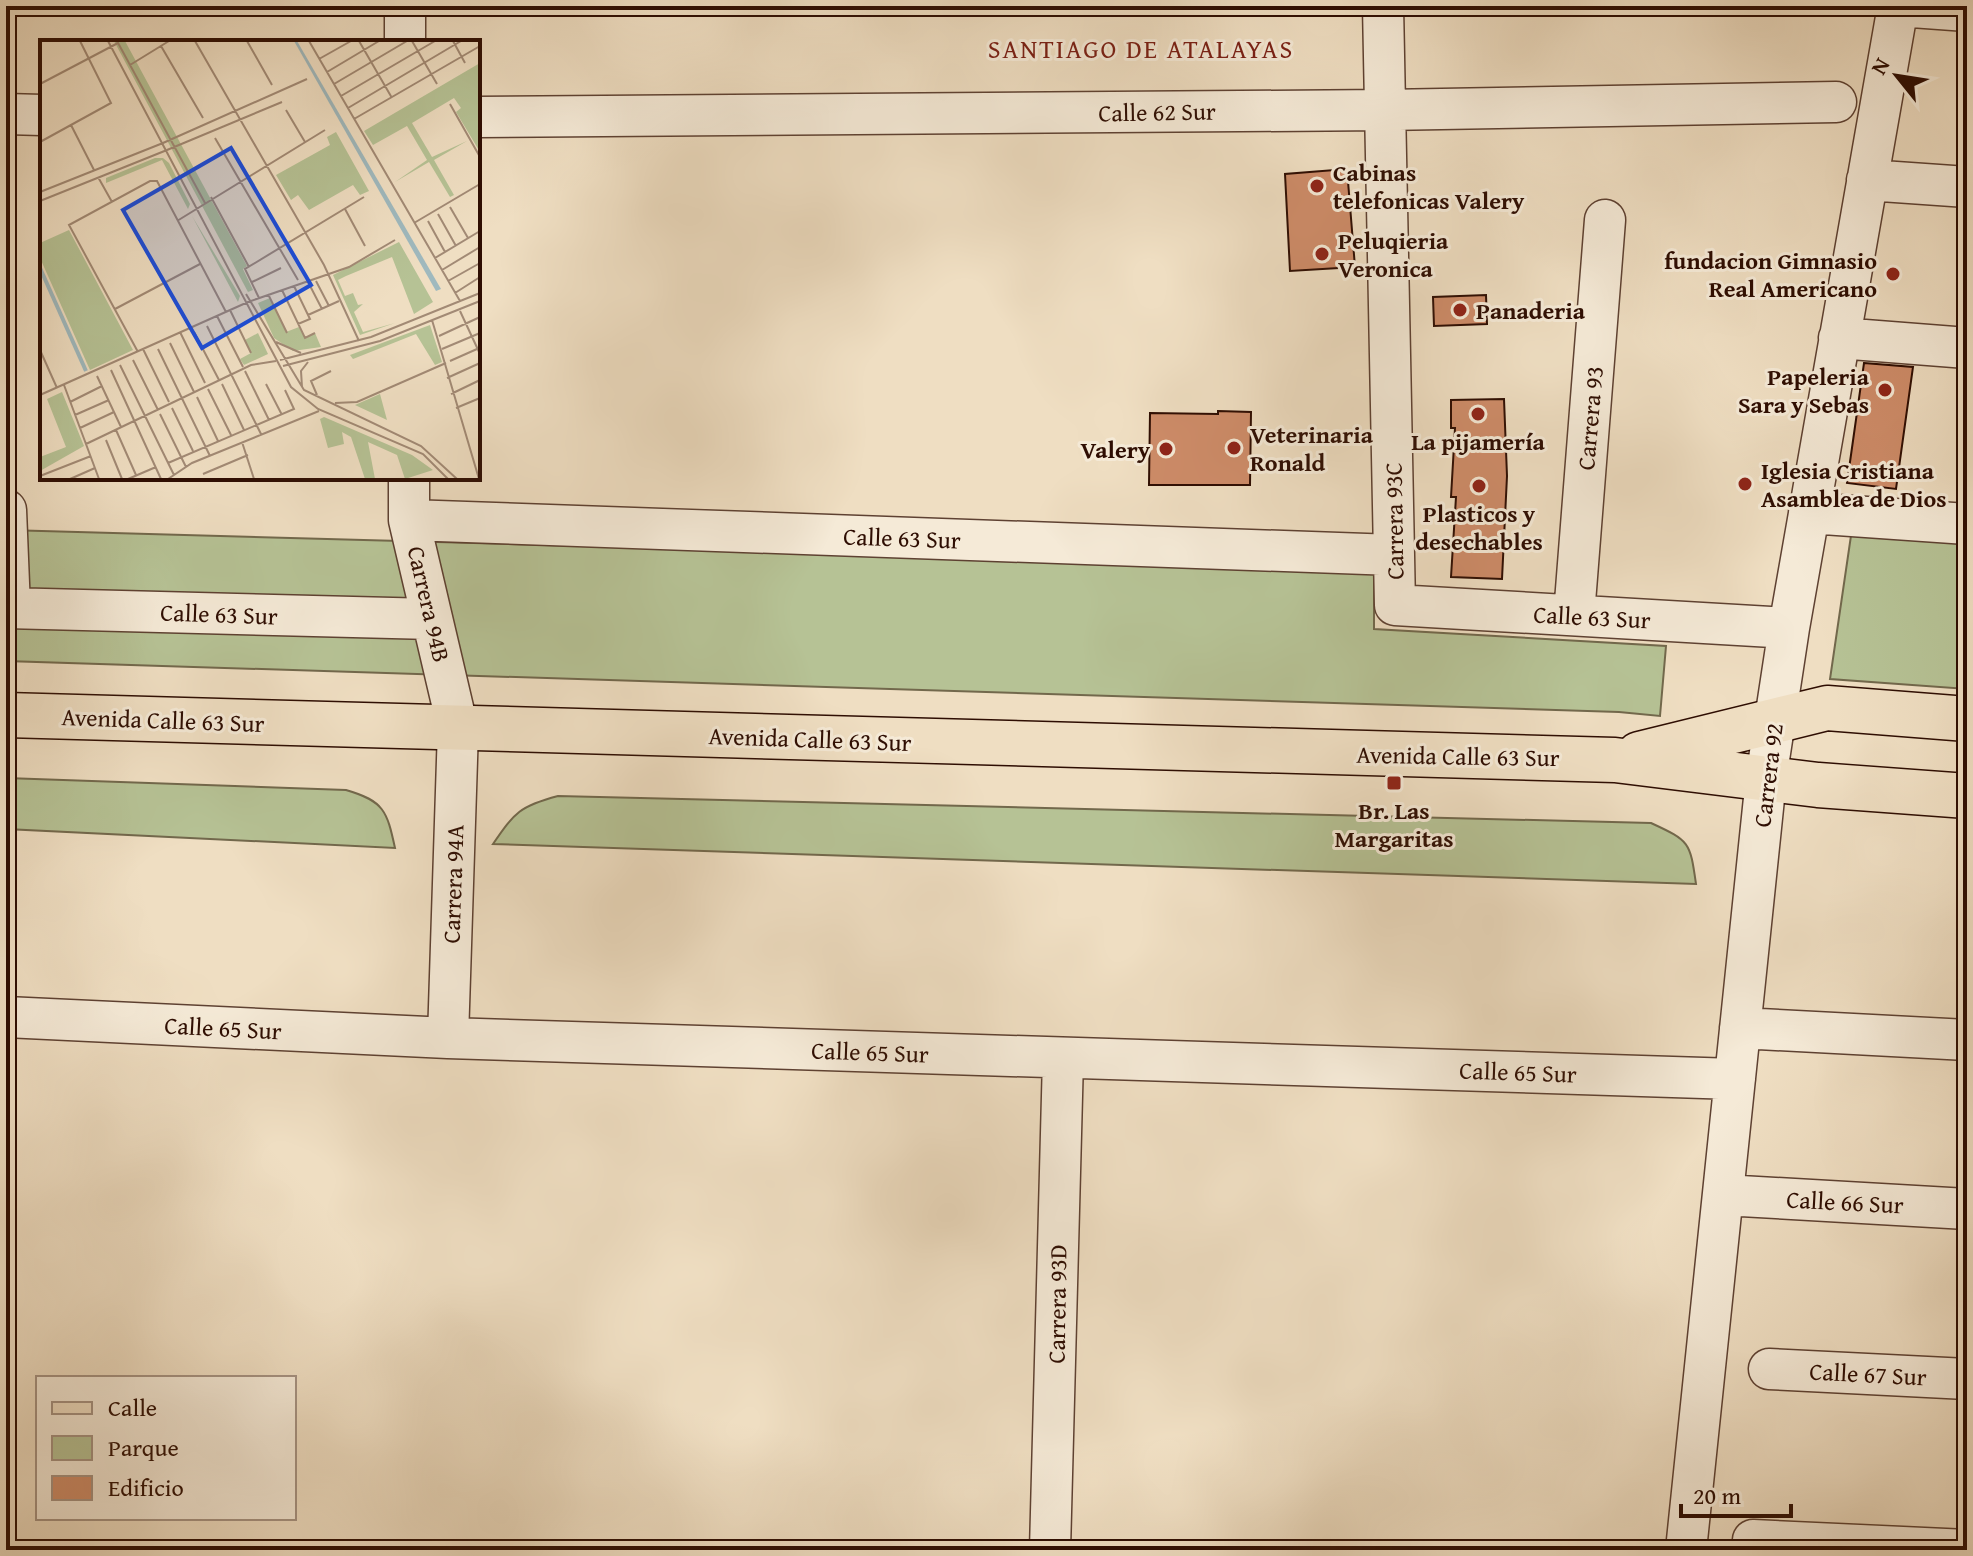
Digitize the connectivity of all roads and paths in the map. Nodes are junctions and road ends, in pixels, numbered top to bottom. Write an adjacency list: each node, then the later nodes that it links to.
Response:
1 (405, 6): 5 (street)
2 (1383, 6): 7 (street, Carrera 93C)
3 (1898, 6): 4 (street); 11 (street, Carrera 92)
4 (1967, 11)
5 (405, 40)
6 (1836, 102): 7 (street, Calle 62 Sur)
7 (1385, 110): 10 (street, Calle 62 Sur); 21 (street, Carrera 93C)
8 (6, 114): 9 (street)
9 (40, 115)
10 (480, 117)
11 (1867, 180): 12 (street); 14 (street, Carrera 92)
12 (1967, 187)
13 (1605, 220): 24 (street, Carrera 93)
14 (1839, 338): 15 (street); 18 (street, Carrera 92)
15 (1967, 348)
16 (409, 480): 19 (street, Carrera 94B)
17 (6, 510): 23 (street)
18 (1809, 513): 20 (street); 26 (street, Carrera 92)
19 (409, 520): 21 (street, Calle 63 Sur); 25 (street, Carrera 94B)
20 (1967, 524)
21 (1394, 555): 22 (street, Carrera 93C)
22 (1395, 605): 24 (street, Calle 63 Sur)
23 (8, 608): 25 (street, Calle 63 Sur)
24 (1574, 615): 26 (street, Calle 63 Sur)
25 (432, 619): 30 (street, Carrera 94B)
26 (1789, 628): 29 (street, Carrera 92)
27 (6, 715): 30 (main road, Avenida Calle 63 Sur)
28 (1967, 719): 29 (main road, Avenida Calle 63 Sur)
29 (1775, 720): 31 (main road, Avenida Calle 63 Sur); 32 (street, Carrera 92)
30 (458, 729): 31 (main road, Avenida Calle 63 Sur); 36 (street, Carrera 94A)
31 (1615, 760): 32 (main road, Avenida Calle 63 Sur)
32 (1766, 779): 33 (main road, Avenida Calle 63 Sur); 35 (street, Carrera 92)
33 (1967, 796)
34 (6, 1017): 36 (street, Calle 65 Sur)
35 (1740, 1028): 37 (street); 39 (street, Carrera 92)
36 (448, 1038): 38 (street, Calle 65 Sur)
37 (1967, 1040)
38 (1063, 1058): 39 (street, Calle 65 Sur); 45 (street, Carrera 93D)
39 (1735, 1079): 40 (street, Carrera 92)
40 (1723, 1195): 41 (street, Calle 66 Sur); 46 (street, Carrera 92)
41 (1967, 1209)
42 (1769, 1369): 43 (street, Calle 67 Sur)
43 (1967, 1379)
44 (1753, 1540): 47 (street)
45 (1050, 1550)
46 (1686, 1550)
47 (1967, 1550)

